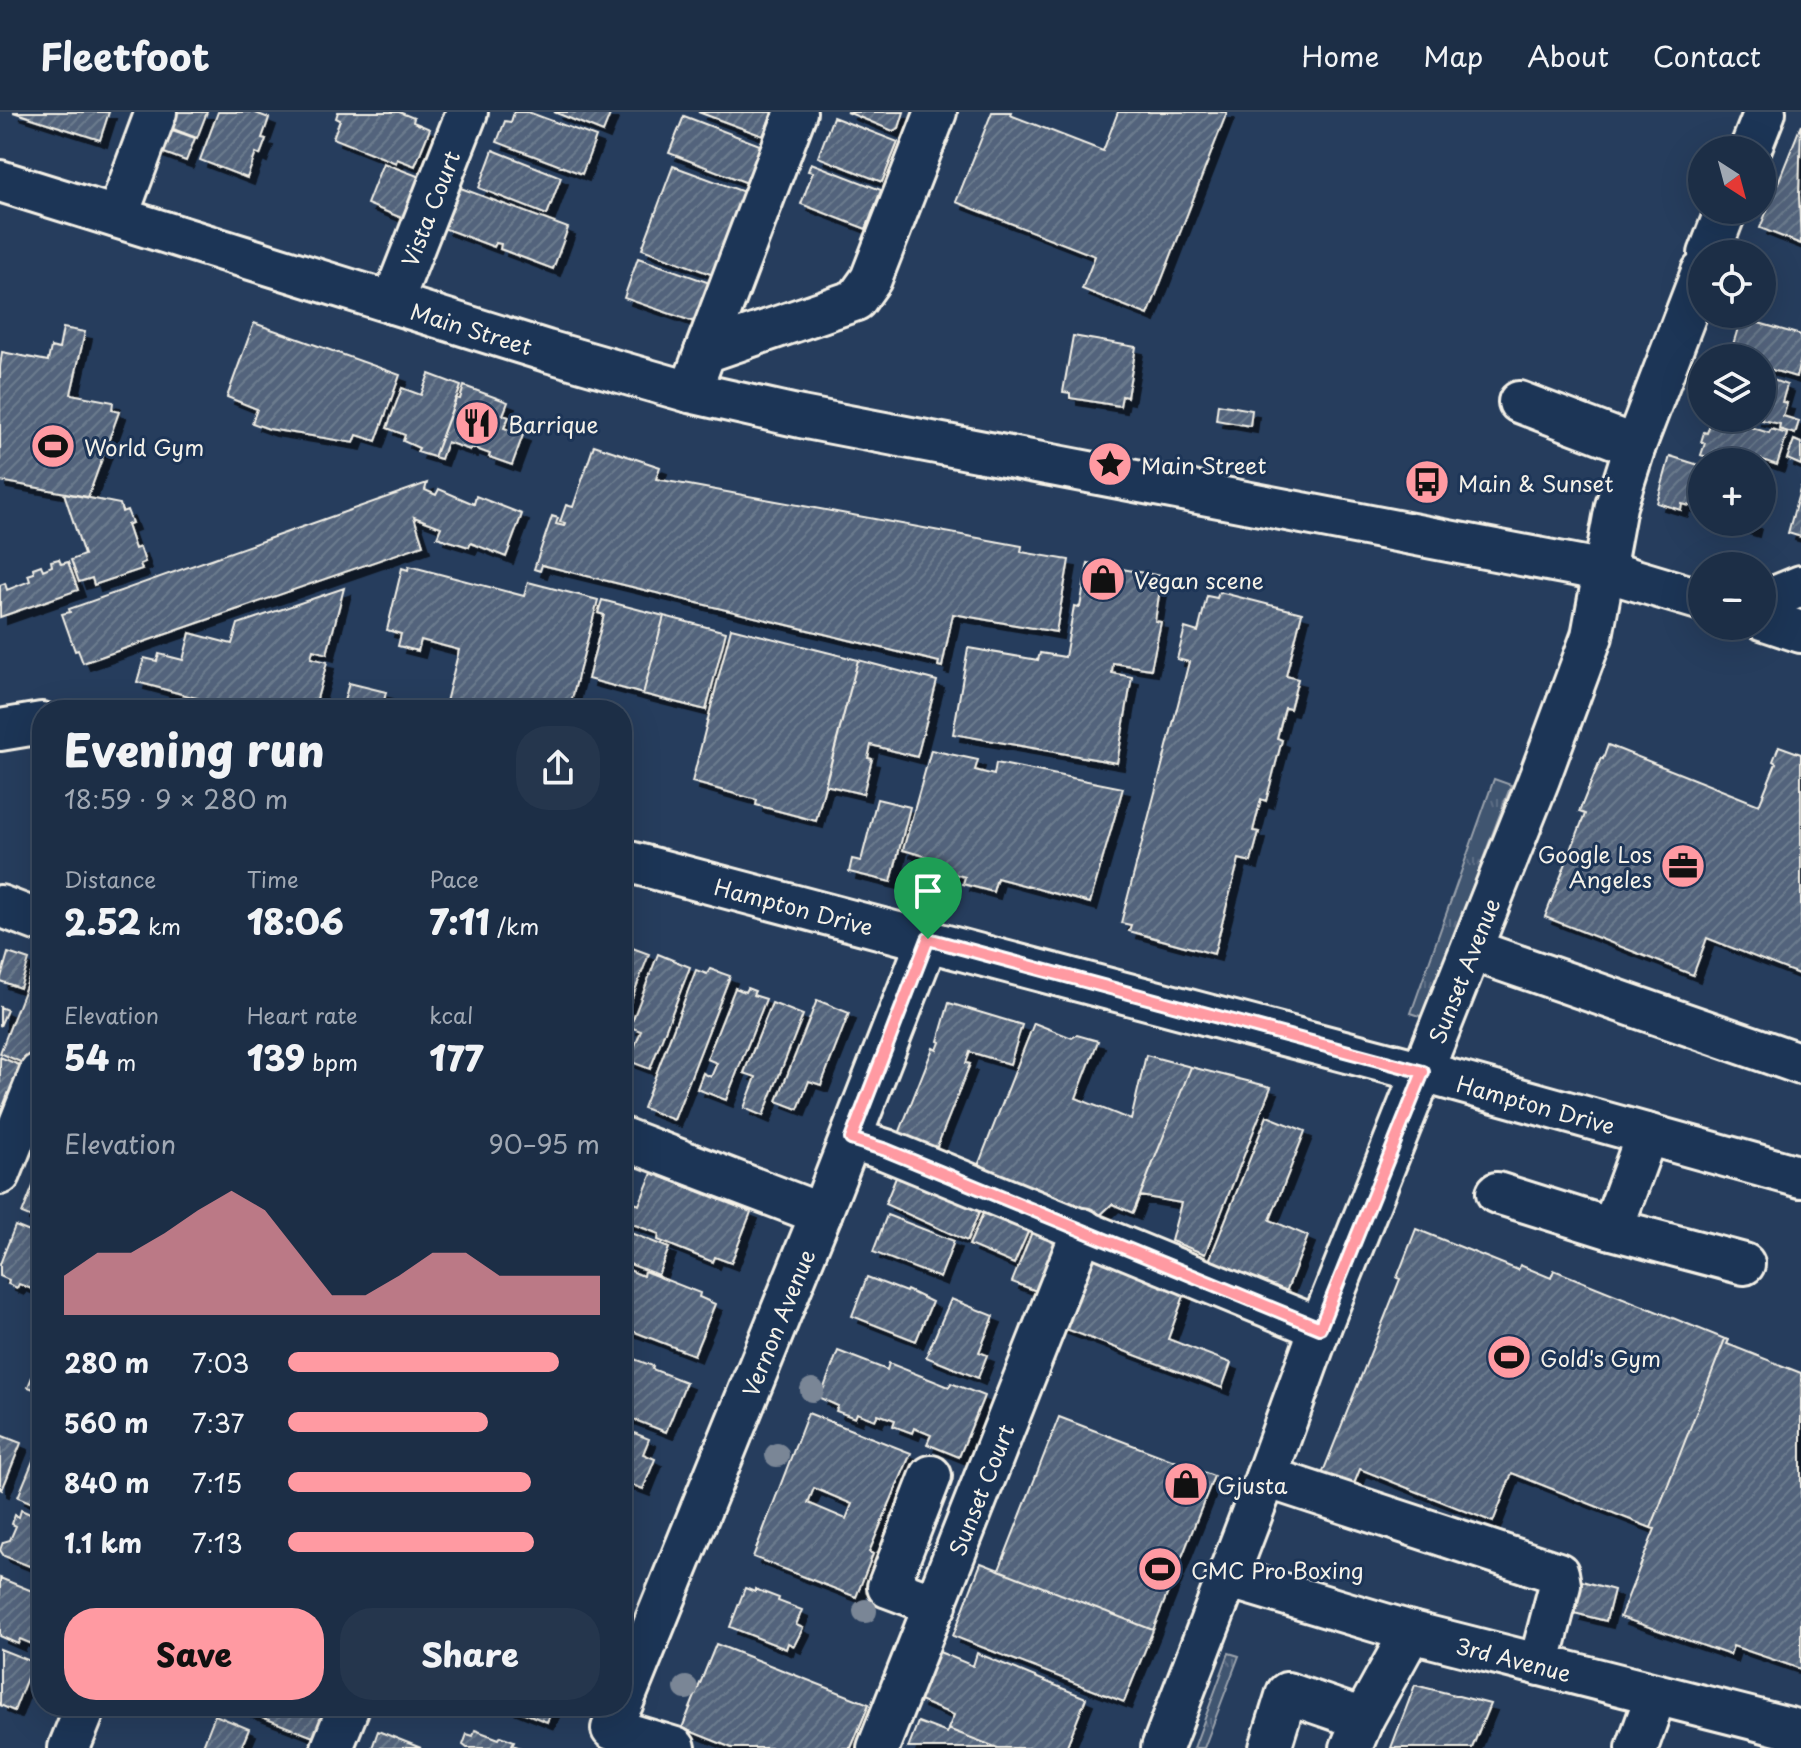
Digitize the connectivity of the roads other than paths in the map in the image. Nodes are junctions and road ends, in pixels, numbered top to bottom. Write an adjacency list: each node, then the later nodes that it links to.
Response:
1 (156, 112): 8 (street)
2 (467, 112): 9 (street, Vista Court)
3 (796, 112): 11 (street)
4 (936, 112): 11 (street)
5 (1765, 112): 6 (street)
6 (1756, 136)
7 (0, 181): 8 (street, Main Street)
8 (117, 217): 9 (street, Main Street)
9 (392, 303): 12 (street, Main Street)
10 (1688, 308): 14 (street, Sunset Avenue)
11 (705, 352): 12 (street)
12 (690, 392): 15 (street, Main Street)
13 (1519, 402): 14 (street)
14 (1635, 446): 15 (street, Sunset Avenue)
15 (1605, 571): 17 (street, Main Street); 27 (street, Sunset Avenue)
16 (1801, 586): 18 (street)
17 (1688, 596)
18 (1776, 596)
19 (1776, 624): 20 (street)
20 (1801, 632)
21 (32, 725): 22 (street)
22 (0, 730)
23 (632, 863): 26 (street, Hampton Drive)
24 (0, 906): 25 (street)
25 (32, 918)
26 (928, 939): 29 (street, Hampton Drive); 32 (street, Vernon Avenue)
27 (1472, 950): 28 (street); 29 (street, Sunset Avenue)
28 (1801, 1064)
29 (1423, 1072): 31 (street, Hampton Drive); 41 (street, Sunset Avenue)
30 (32, 1093): 34 (street)
31 (1647, 1134): 35 (street, Hampton Drive); 39 (street)
32 (851, 1139): 37 (street, Vernon Avenue); 38 (street)
33 (632, 1142): 37 (street)
34 (0, 1174)
35 (1801, 1177)
36 (1497, 1193): 39 (street)
37 (821, 1214): 48 (street, Vernon Avenue)
38 (1083, 1229): 41 (street); 45 (street, Sunset Court)
39 (1612, 1229): 40 (street)
40 (1744, 1264)
41 (1320, 1328): 43 (street, Sunset Avenue)
42 (931, 1476): 45 (street)
43 (1266, 1477): 44 (street, Sunset Avenue); 47 (street)
44 (1227, 1577): 46 (street, 3rd Avenue); 59 (street, Sunset Avenue)
45 (936, 1605): 58 (street, Sunset Court)
46 (1411, 1632): 47 (street, 3rd Avenue); 54 (street)
47 (1539, 1665): 49 (street, 3rd Avenue)
48 (632, 1680)
49 (1656, 1695): 53 (street, 3rd Avenue); 61 (street)
50 (82, 1716): 55 (street)
51 (345, 1716): 56 (street)
52 (615, 1722): 57 (street)
53 (1801, 1731)
54 (1357, 1734): 60 (street)
55 (69, 1748)
56 (332, 1748)
57 (675, 1748)
58 (878, 1748)
59 (1162, 1748)
60 (1270, 1748)
61 (1637, 1748)

